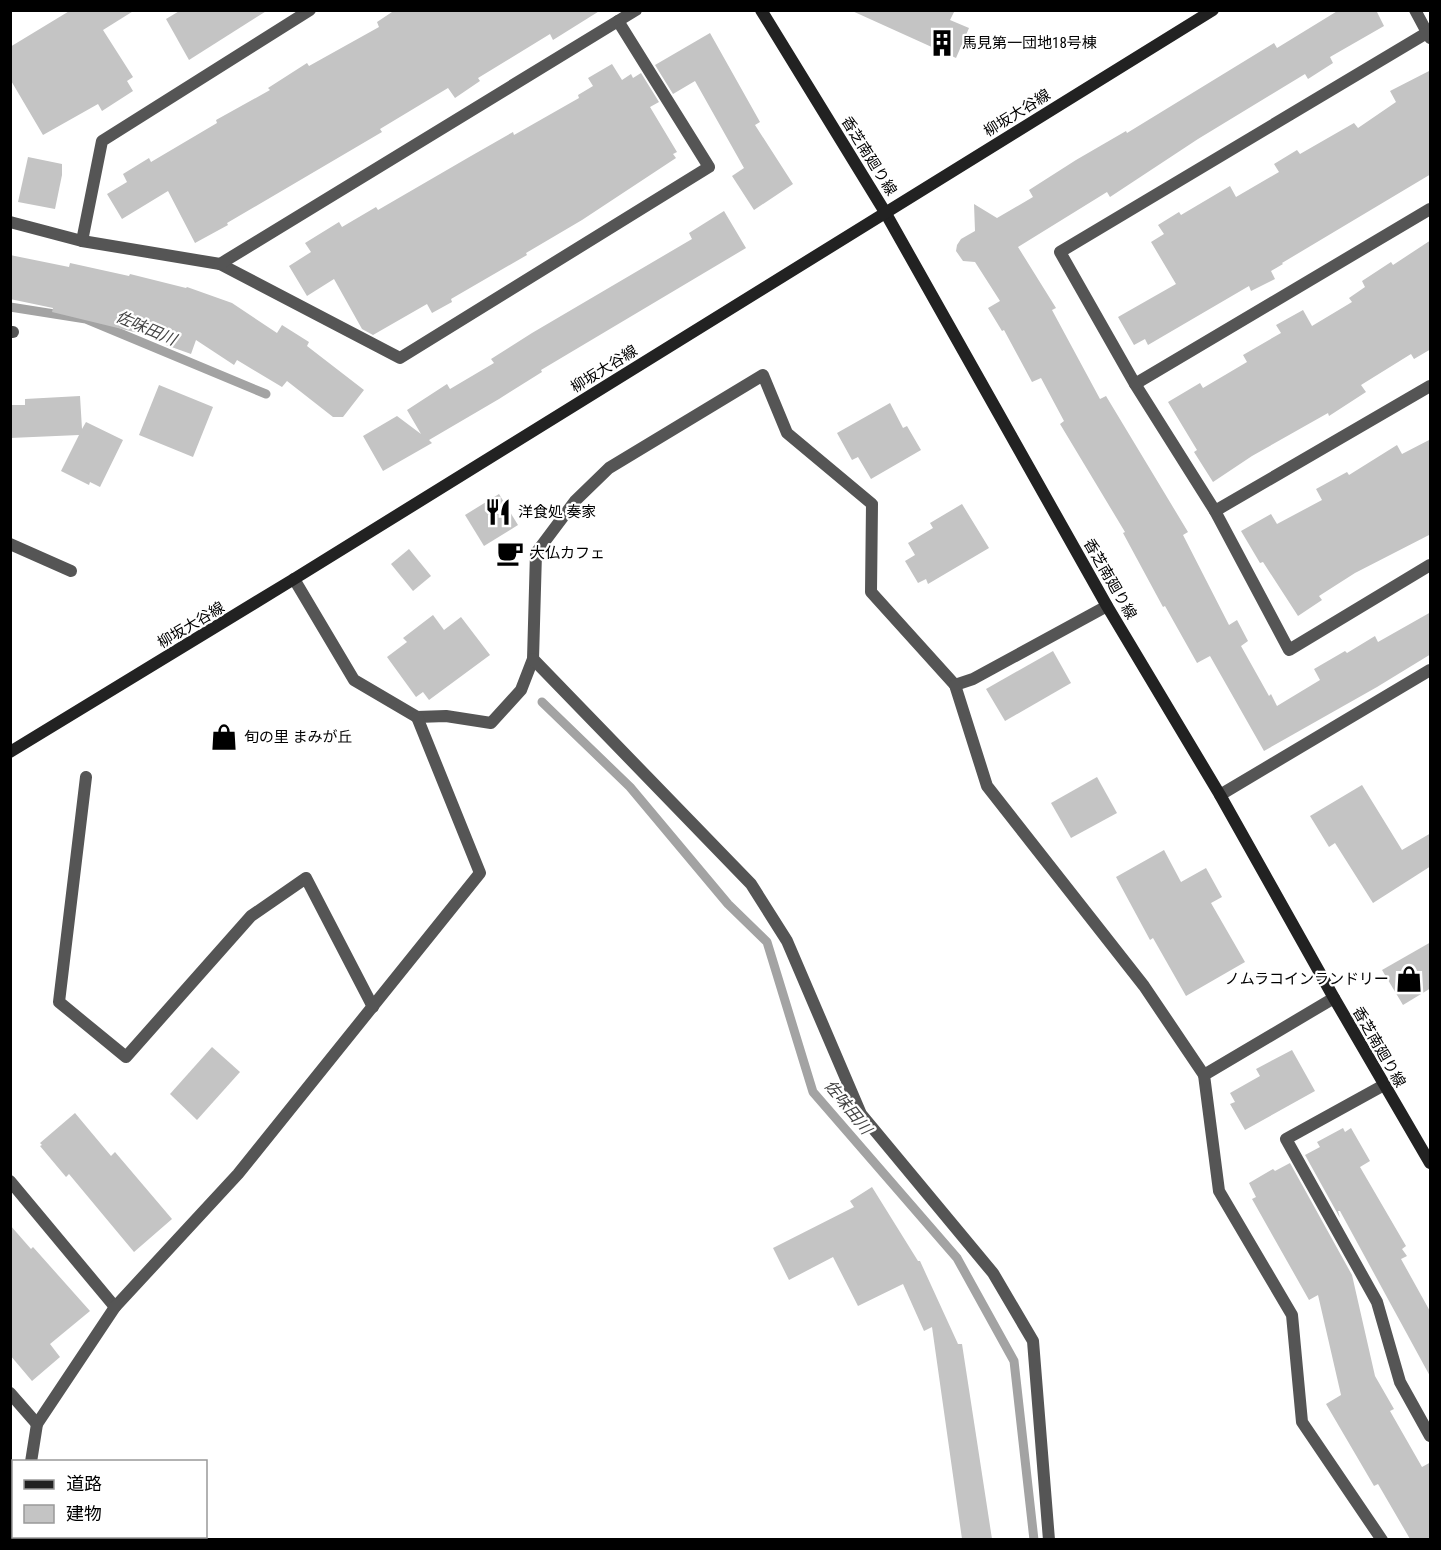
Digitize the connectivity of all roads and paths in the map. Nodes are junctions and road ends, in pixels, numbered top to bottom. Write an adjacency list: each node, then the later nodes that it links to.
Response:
1 (310, 10): 11 (street)
2 (636, 10): 6 (street)
3 (761, 10): 9 (street, 香芝南廻り線)
4 (1213, 10): 9 (street, 柳坂大谷線)
5 (1415, 10): 7 (street)
6 (618, 21): 12 (street); 12 (street)
7 (1430, 34): 13 (street)
8 (1431, 209): 13 (street)
9 (885, 212): 19 (street, 柳坂大谷線); 20 (street, 香芝南廻り線)
10 (10, 222): 11 (street)
11 (82, 241): 12 (street)
12 (220, 264)
13 (1135, 384): 15 (street)
14 (1431, 386): 15 (street)
15 (1215, 511): 17 (street)
16 (10, 544): 18 (street)
17 (1431, 565)
18 (71, 571)
19 (294, 579): 24 (street); 25 (street, 柳坂大谷線)
20 (1107, 606): 23 (street); 27 (street, 香芝南廻り線)
21 (533, 659): 23 (street); 24 (street); 39 (street)
22 (1429, 675): 27 (street)
23 (955, 685): 30 (street)
24 (417, 717): 29 (street)
25 (10, 752)
26 (86, 777): 29 (street)
27 (1220, 795): 28 (street, 香芝南廻り線)
28 (1334, 998): 30 (street); 31 (street, 香芝南廻り線)
29 (373, 1007): 34 (street)
30 (1204, 1075): 40 (street)
31 (1384, 1085): 32 (street, 香芝南廻り線); 37 (street)
32 (1431, 1163)
33 (10, 1181): 34 (street)
34 (115, 1307): 36 (street)
35 (10, 1393): 36 (street)
36 (37, 1424): 38 (street)
37 (1431, 1436)
38 (31, 1460)
39 (1049, 1539)
40 (1382, 1539)

